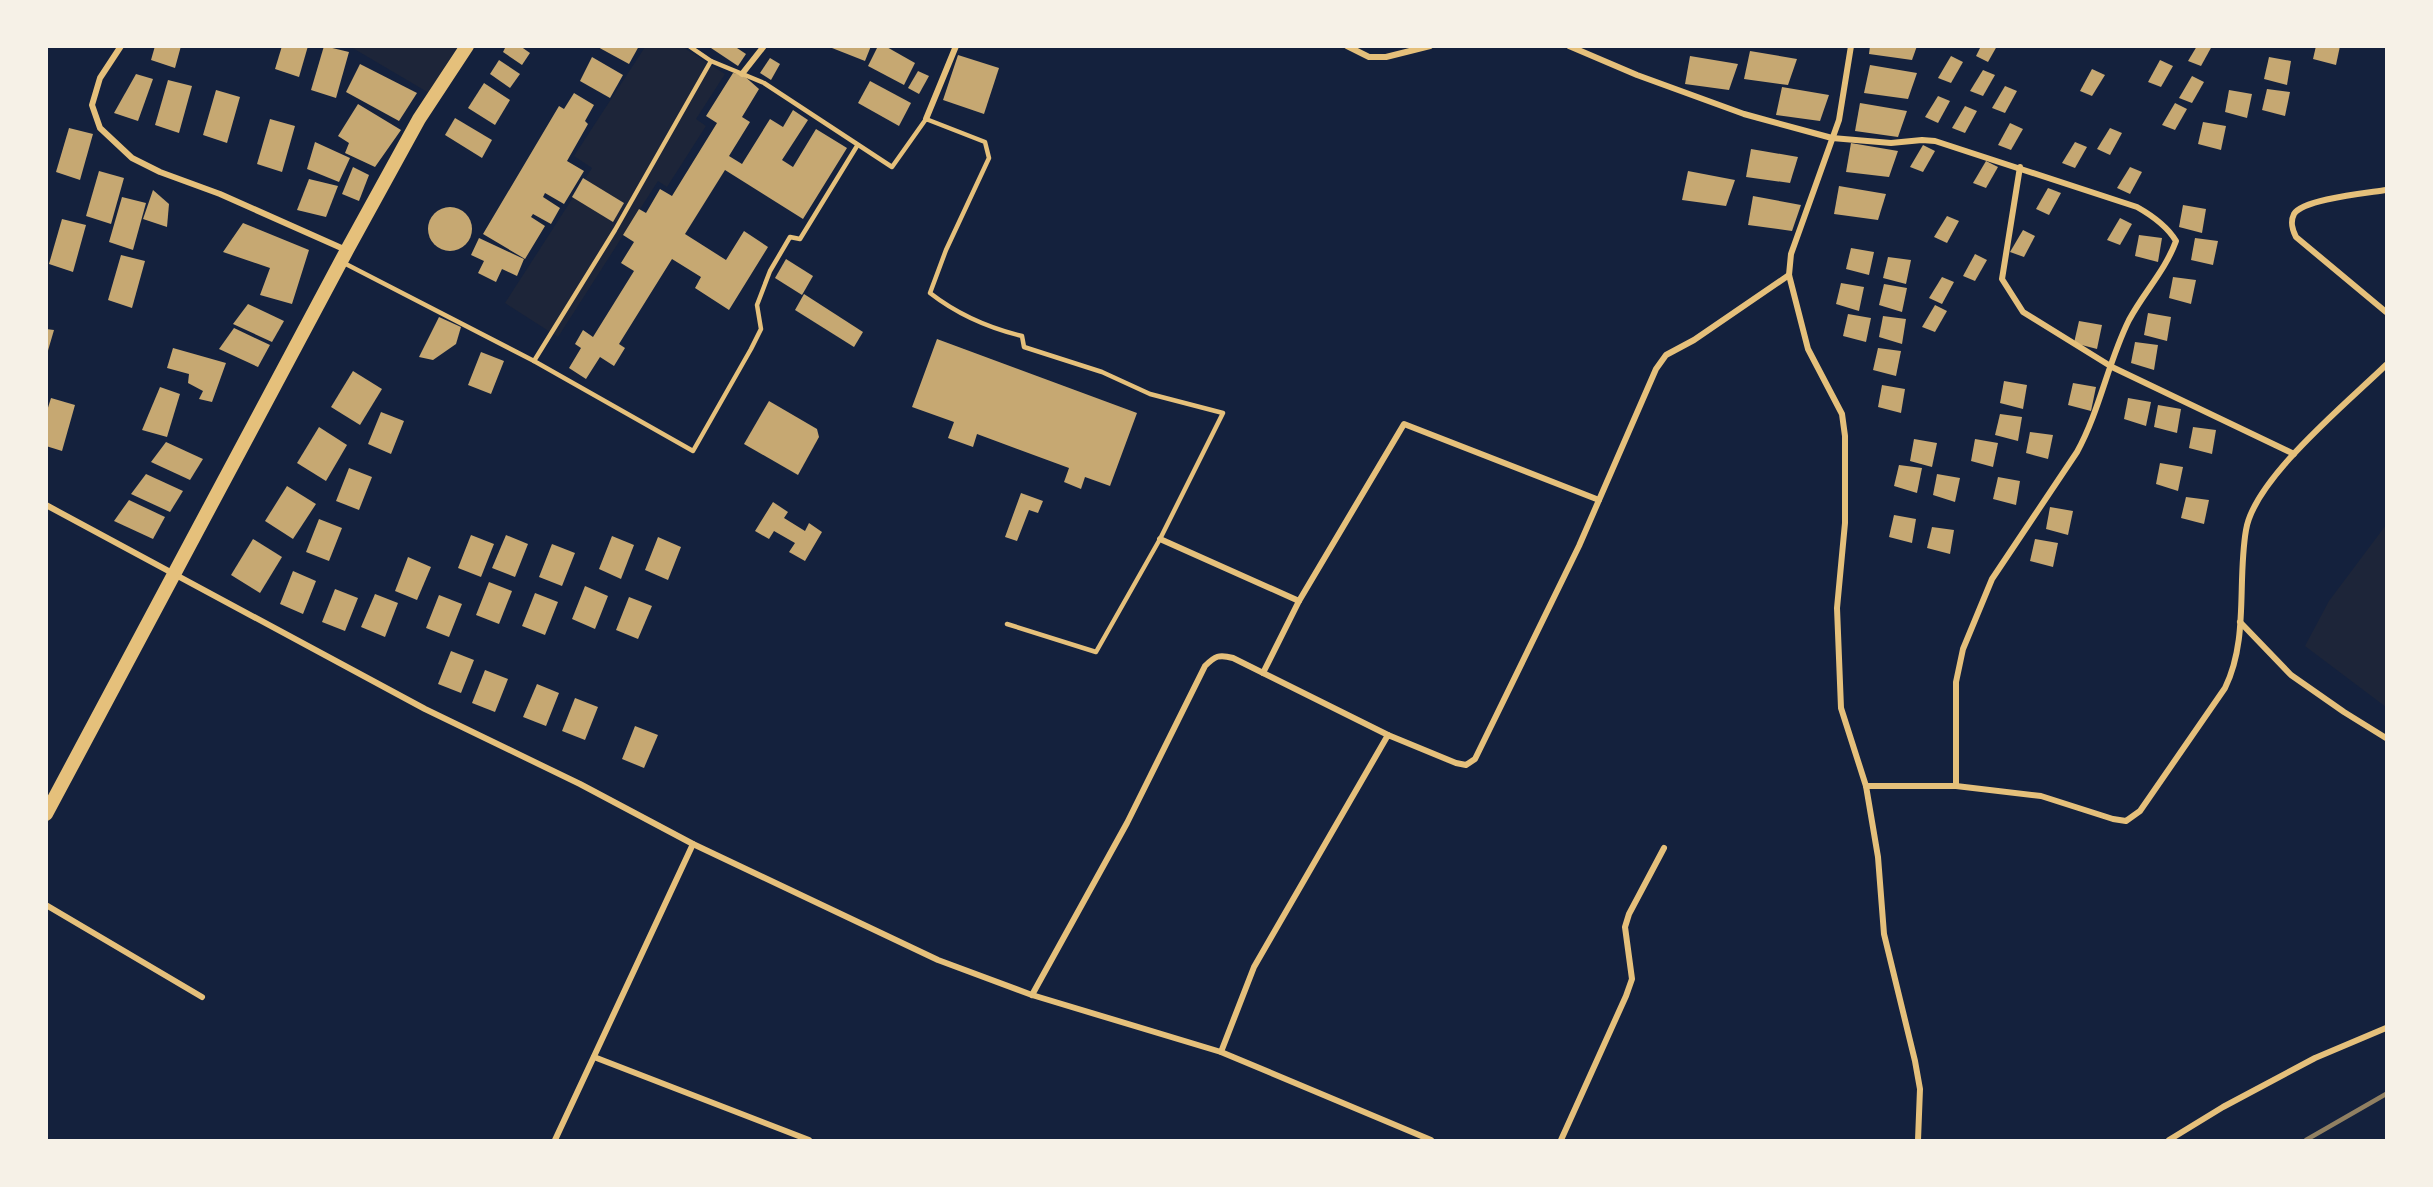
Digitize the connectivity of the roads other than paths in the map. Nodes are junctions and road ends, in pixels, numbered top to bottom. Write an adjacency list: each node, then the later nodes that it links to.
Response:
1 (121, 46): 17 (street)
2 (467, 46): 17 (main road)
3 (690, 46): 10 (lane)
4 (764, 46): 11 (street)
5 (956, 46): 12 (street)
6 (1347, 46): 7 (street)
7 (1430, 46)
8 (1569, 46): 13 (street)
9 (1851, 46): 13 (street)
10 (711, 60): 11 (lane); 20 (lane)
11 (742, 74): 14 (lane)
12 (926, 119): 14 (lane); 26 (lane)
13 (1832, 138): 15 (street); 18 (street)
14 (858, 146): 20 (lane)
15 (2020, 167): 22 (street); 22 (street)
16 (2386, 190): 19 (street)
17 (344, 256): 20 (lane); 27 (main road)
18 (1789, 275): 24 (street); 34 (street)
19 (2386, 312)
20 (534, 361)
21 (2386, 365): 23 (street)
22 (2112, 367): 23 (street); 35 (street)
23 (2294, 454): 29 (street)
24 (1599, 500): 28 (street); 32 (street)
25 (46, 505): 27 (street)
26 (1160, 539): 28 (street); 30 (lane)
27 (173, 573): 36 (main road); 37 (street)
28 (1299, 601): 31 (street)
29 (2240, 622): 33 (street); 35 (street)
30 (1007, 624)
31 (1263, 673): 32 (street); 40 (street)
32 (1388, 735): 43 (street)
33 (2386, 738)
34 (1866, 786): 35 (street); 49 (street)
35 (1956, 786)
36 (46, 814)
37 (693, 844): 40 (street); 44 (street)
38 (1664, 848): 48 (street)
39 (46, 905): 41 (street)
40 (1032, 995): 43 (street)
41 (202, 997)
42 (2386, 1028): 50 (street)
43 (1221, 1052): 47 (street)
44 (594, 1057): 45 (street); 46 (street)
45 (555, 1140)
46 (809, 1140)
47 (1431, 1140)
48 (1562, 1140)
49 (1918, 1140)
50 (2169, 1140)

